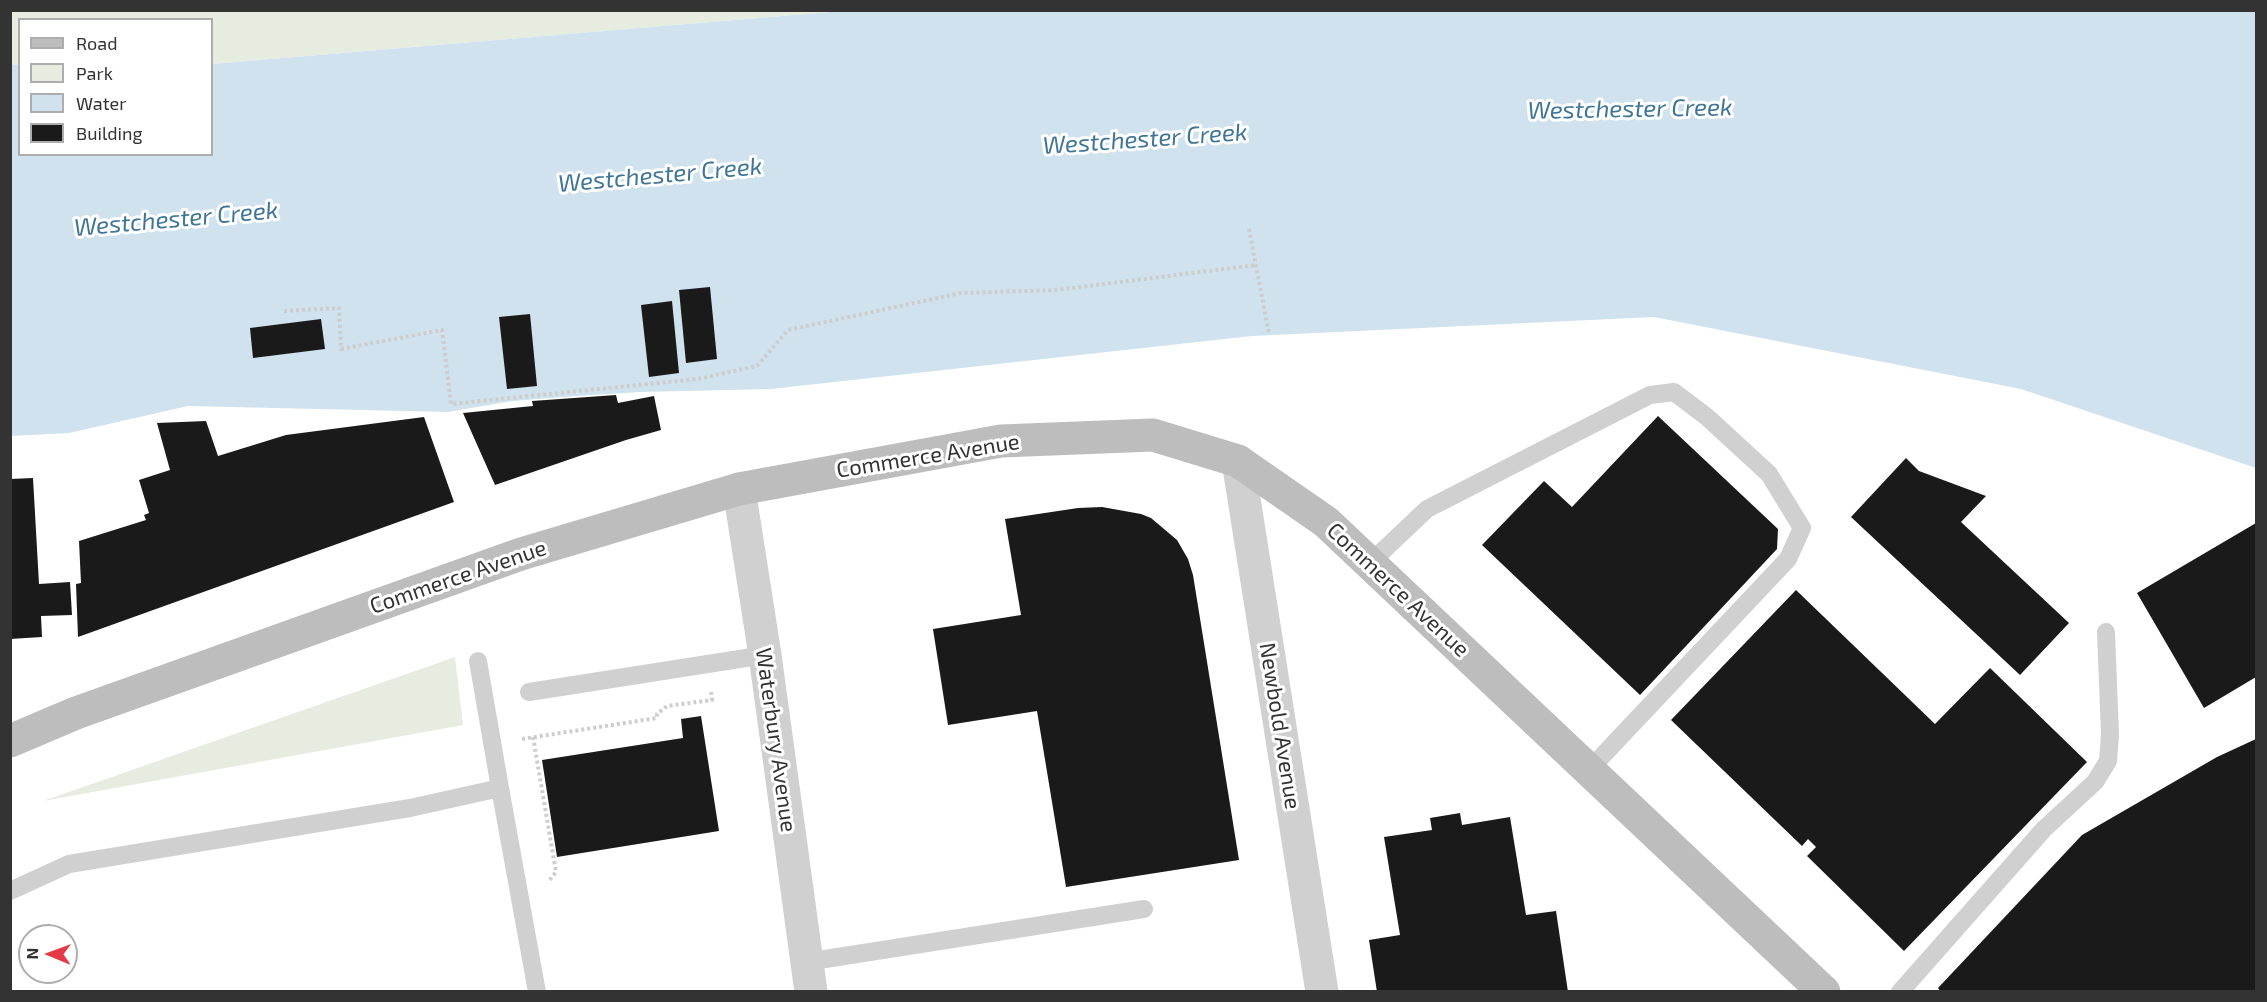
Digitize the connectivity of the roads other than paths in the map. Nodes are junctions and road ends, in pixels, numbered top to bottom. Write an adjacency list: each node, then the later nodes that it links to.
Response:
1 (1238, 461): 2 (main road, Commerce Avenue); 3 (main road, Commerce Avenue); 16 (street, Newbold Avenue)
2 (739, 489): 5 (street, Waterbury Avenue); 8 (main road, Commerce Avenue)
3 (1370, 563): 9 (main road, Commerce Avenue); 9 (lane)
4 (2106, 632): 17 (lane)
5 (765, 655): 7 (lane); 13 (street, Waterbury Avenue)
6 (478, 662): 10 (lane)
7 (529, 692)
8 (10, 741)
9 (1589, 770): 14 (main road, Commerce Avenue)
10 (500, 788): 11 (lane); 15 (lane)
11 (10, 891)
12 (1144, 909): 13 (lane)
13 (808, 977)
14 (1817, 988)
15 (537, 992)
16 (1322, 992)
17 (1900, 992)

